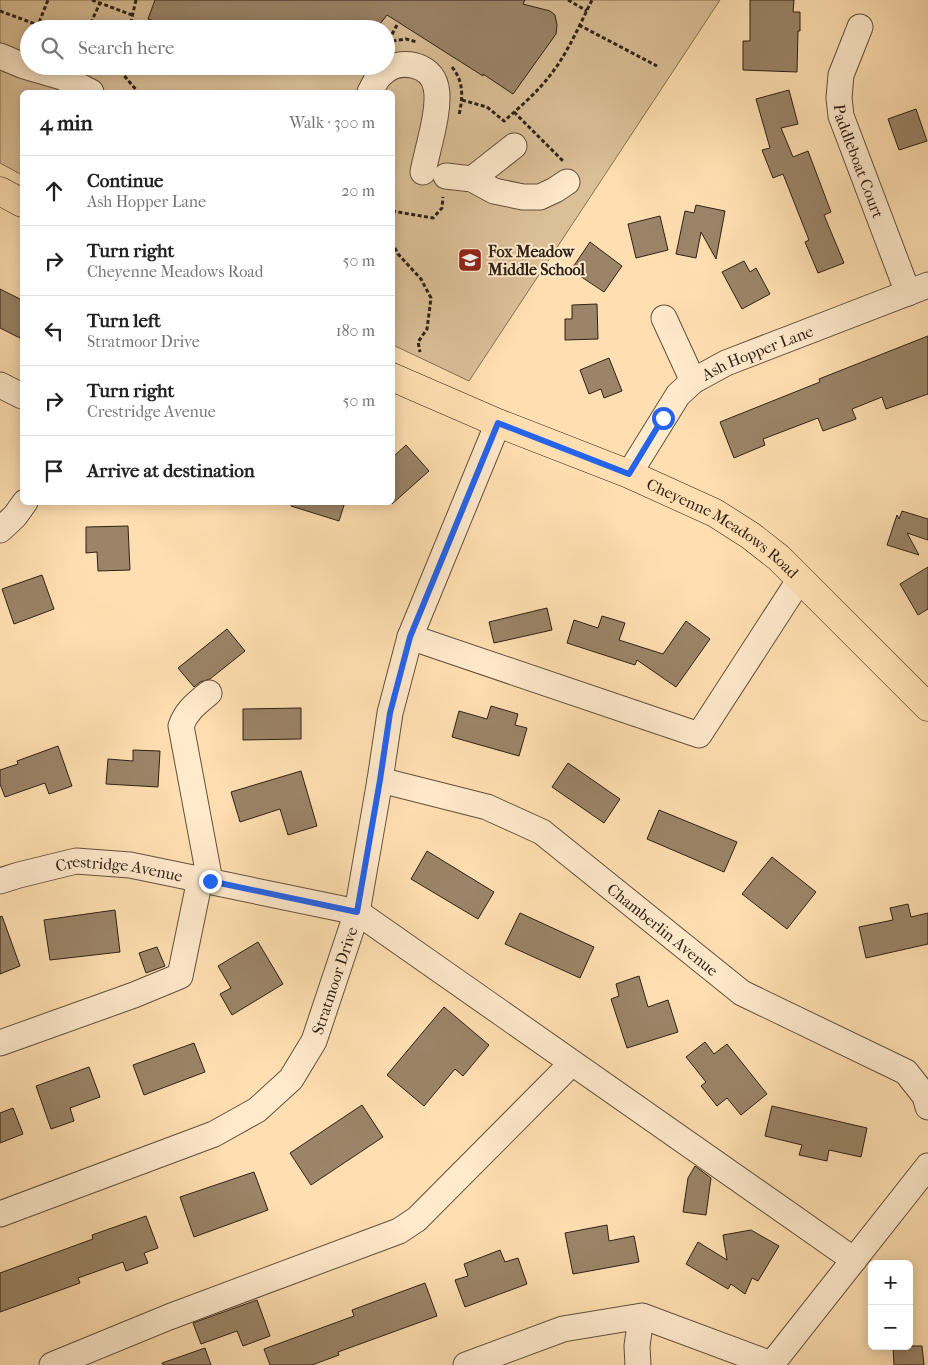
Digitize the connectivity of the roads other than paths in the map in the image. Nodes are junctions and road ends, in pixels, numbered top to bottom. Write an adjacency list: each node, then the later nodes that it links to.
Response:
1 (860, 27): 14 (street, Paddleboat Court)
2 (0, 56): 3 (street)
3 (20, 64)
4 (395, 66): 11 (street)
5 (71, 75): 7 (street)
6 (380, 75): 8 (street)
7 (89, 90)
8 (371, 90)
9 (514, 146): 11 (street)
10 (566, 172): 11 (street)
11 (472, 179)
12 (0, 191): 13 (main road)
13 (20, 202)
14 (918, 289): 17 (street, Ash Hopper Lane)
15 (664, 318): 17 (street)
16 (395, 378): 20 (main road, Cheyenne Meadows Road)
17 (693, 381): 21 (street, Ash Hopper Lane)
18 (0, 385): 19 (street)
19 (20, 395)
20 (498, 423): 21 (main road, Cheyenne Meadows Road); 25 (street, Stratmoor Drive)
21 (629, 474): 24 (main road, Cheyenne Meadows Road)
22 (23, 505): 23 (street)
23 (0, 530)
24 (800, 579): 25 (street); 27 (main road, Cheyenne Meadows Road)
25 (410, 637): 28 (street, Stratmoor Drive)
26 (209, 693): 29 (street)
27 (928, 707)
28 (380, 780): 31 (street, Stratmoor Drive); 34 (street, Chamberlin Avenue)
29 (205, 880): 30 (street, Crestridge Avenue); 31 (street, Crestridge Avenue); 32 (street)
30 (0, 881)
31 (357, 912): 33 (street); 37 (street, Stratmoor Drive)
32 (0, 1043)
33 (572, 1063): 38 (street); 40 (street)
34 (921, 1078): 35 (street, Chamberlin Avenue)
35 (928, 1107)
36 (928, 1166): 38 (street)
37 (0, 1214)
38 (854, 1260): 43 (street)
39 (641, 1317): 41 (street); 42 (street); 43 (street)
40 (52, 1365)
41 (466, 1365)
42 (638, 1365)
43 (771, 1365)

